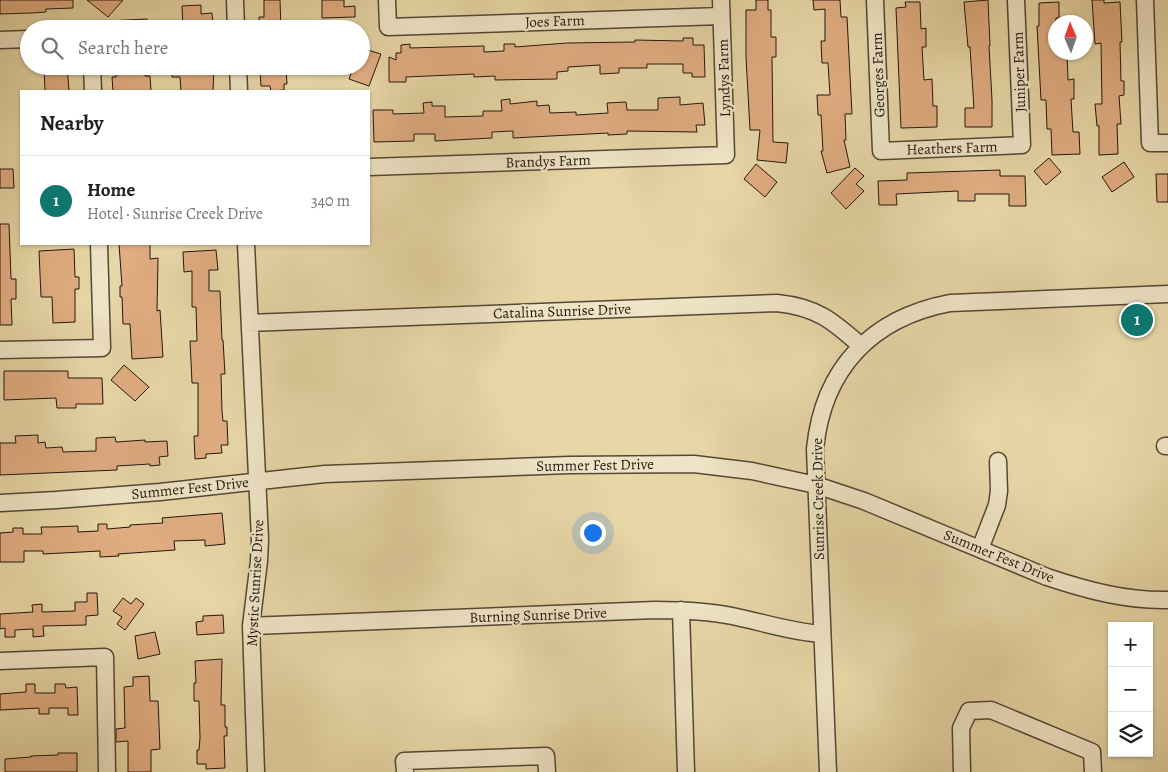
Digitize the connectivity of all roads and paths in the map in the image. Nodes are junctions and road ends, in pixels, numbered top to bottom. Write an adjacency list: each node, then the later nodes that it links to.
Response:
1 (235, 0): 7 (street)
2 (387, 0): 6 (street, Joes Farm)
3 (875, 0): 16 (street, Georges Farm)
4 (1016, 0): 15 (street, Juniper Farm)
5 (1145, 0): 14 (street)
6 (721, 8): 17 (street, Lyndys Farm)
7 (236, 20)
8 (20, 39): 9 (street)
9 (0, 40)
10 (92, 75): 12 (street)
11 (238, 75): 13 (street)
12 (93, 90)
13 (239, 90)
14 (1168, 143)
15 (1022, 145): 16 (street, Heathers Farm)
16 (881, 151)
17 (726, 155): 18 (street, Brandys Farm)
18 (370, 167)
19 (98, 245): 24 (street)
20 (246, 245): 22 (street, Mystic Sunrise Drive)
21 (1168, 294): 23 (street, Sunrise Creek Drive)
22 (250, 323): 23 (street, Catalina Sunrise Drive); 26 (street, Mystic Sunrise Drive)
23 (861, 346): 27 (street, Sunrise Creek Drive)
24 (0, 350)
25 (998, 461): 29 (street)
26 (258, 480): 27 (street, Summer Fest Drive); 28 (street, Summer Fest Drive); 32 (street, Mystic Sunrise Drive)
27 (816, 485): 29 (street, Summer Fest Drive); 33 (street, Sunrise Creek Drive)
28 (0, 503)
29 (980, 549): 30 (street, Summer Fest Drive)
30 (1168, 600)
31 (681, 610): 32 (street, Burning Sunrise Drive); 33 (street, Burning Sunrise Drive); 39 (street)
32 (251, 626): 38 (street, Mystic Sunrise Drive)
33 (822, 634): 40 (street, Sunrise Creek Drive)
34 (0, 661): 37 (street)
35 (546, 764): 36 (street)
36 (404, 767)
37 (107, 772)
38 (256, 772)
39 (686, 772)
40 (828, 772)
41 (962, 772): 42 (street)
42 (1093, 772)

